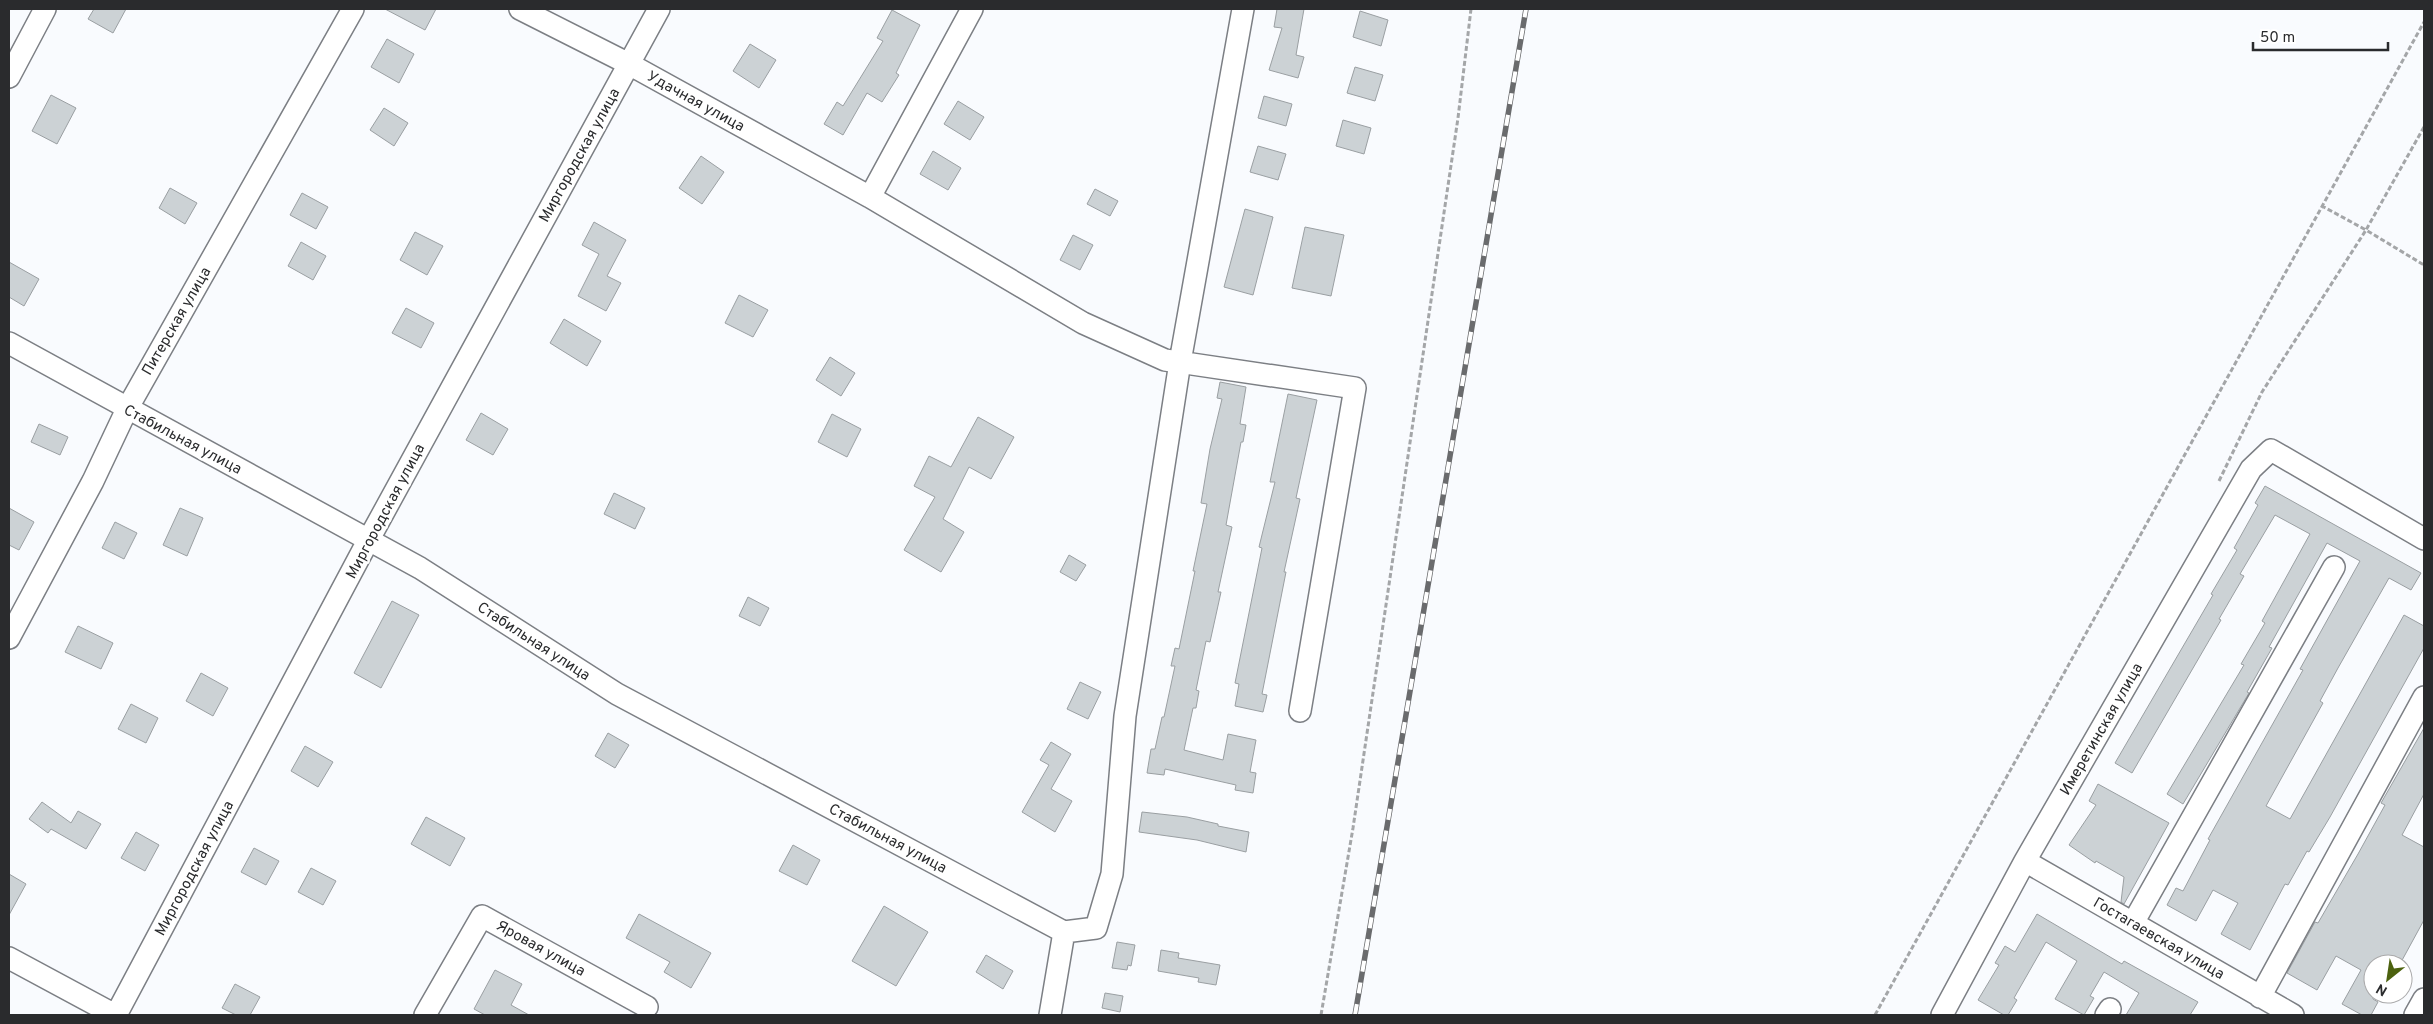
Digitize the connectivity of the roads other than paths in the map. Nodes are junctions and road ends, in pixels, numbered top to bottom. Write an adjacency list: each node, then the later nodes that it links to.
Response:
1 (45, 9): 8 (street)
2 (353, 9): 12 (street, Питерская улица)
3 (520, 9): 7 (street, Удачная улица)
4 (659, 9): 7 (street, Миргородская улица)
5 (972, 9): 9 (street)
6 (1243, 9): 11 (street)
7 (629, 64): 9 (street, Удачная улица); 13 (street, Миргородская улица)
8 (9, 77)
9 (870, 197): 11 (street, Удачная улица)
10 (9, 343): 12 (street, Стабильная улица)
11 (1180, 362): 18 (street, Удачная улица); 21 (street)
12 (127, 409): 13 (street, Стабильная улица); 16 (street, Питерская улица)
13 (369, 539): 21 (street, Стабильная улица); 26 (street, Миргородская улица)
14 (2424, 539): 19 (street, Имеретинская улица)
15 (2334, 568): 20 (street)
16 (9, 638)
17 (2424, 697): 23 (street)
18 (1300, 711)
19 (2025, 861): 20 (street, Гостагаевская улица); 29 (street, Имеретинская улица)
20 (2133, 923): 23 (street, Гостагаевская улица)
21 (1064, 932): 28 (street)
22 (9, 958): 26 (street)
23 (2260, 997): 30 (street, Гостагаевская улица)
24 (2424, 999): 31 (street)
25 (647, 1007): 27 (street, Яровая улица)
26 (116, 1015)
27 (425, 1015)
28 (1050, 1015)
29 (1942, 1015)
30 (2293, 1015)
31 (2415, 1015)

